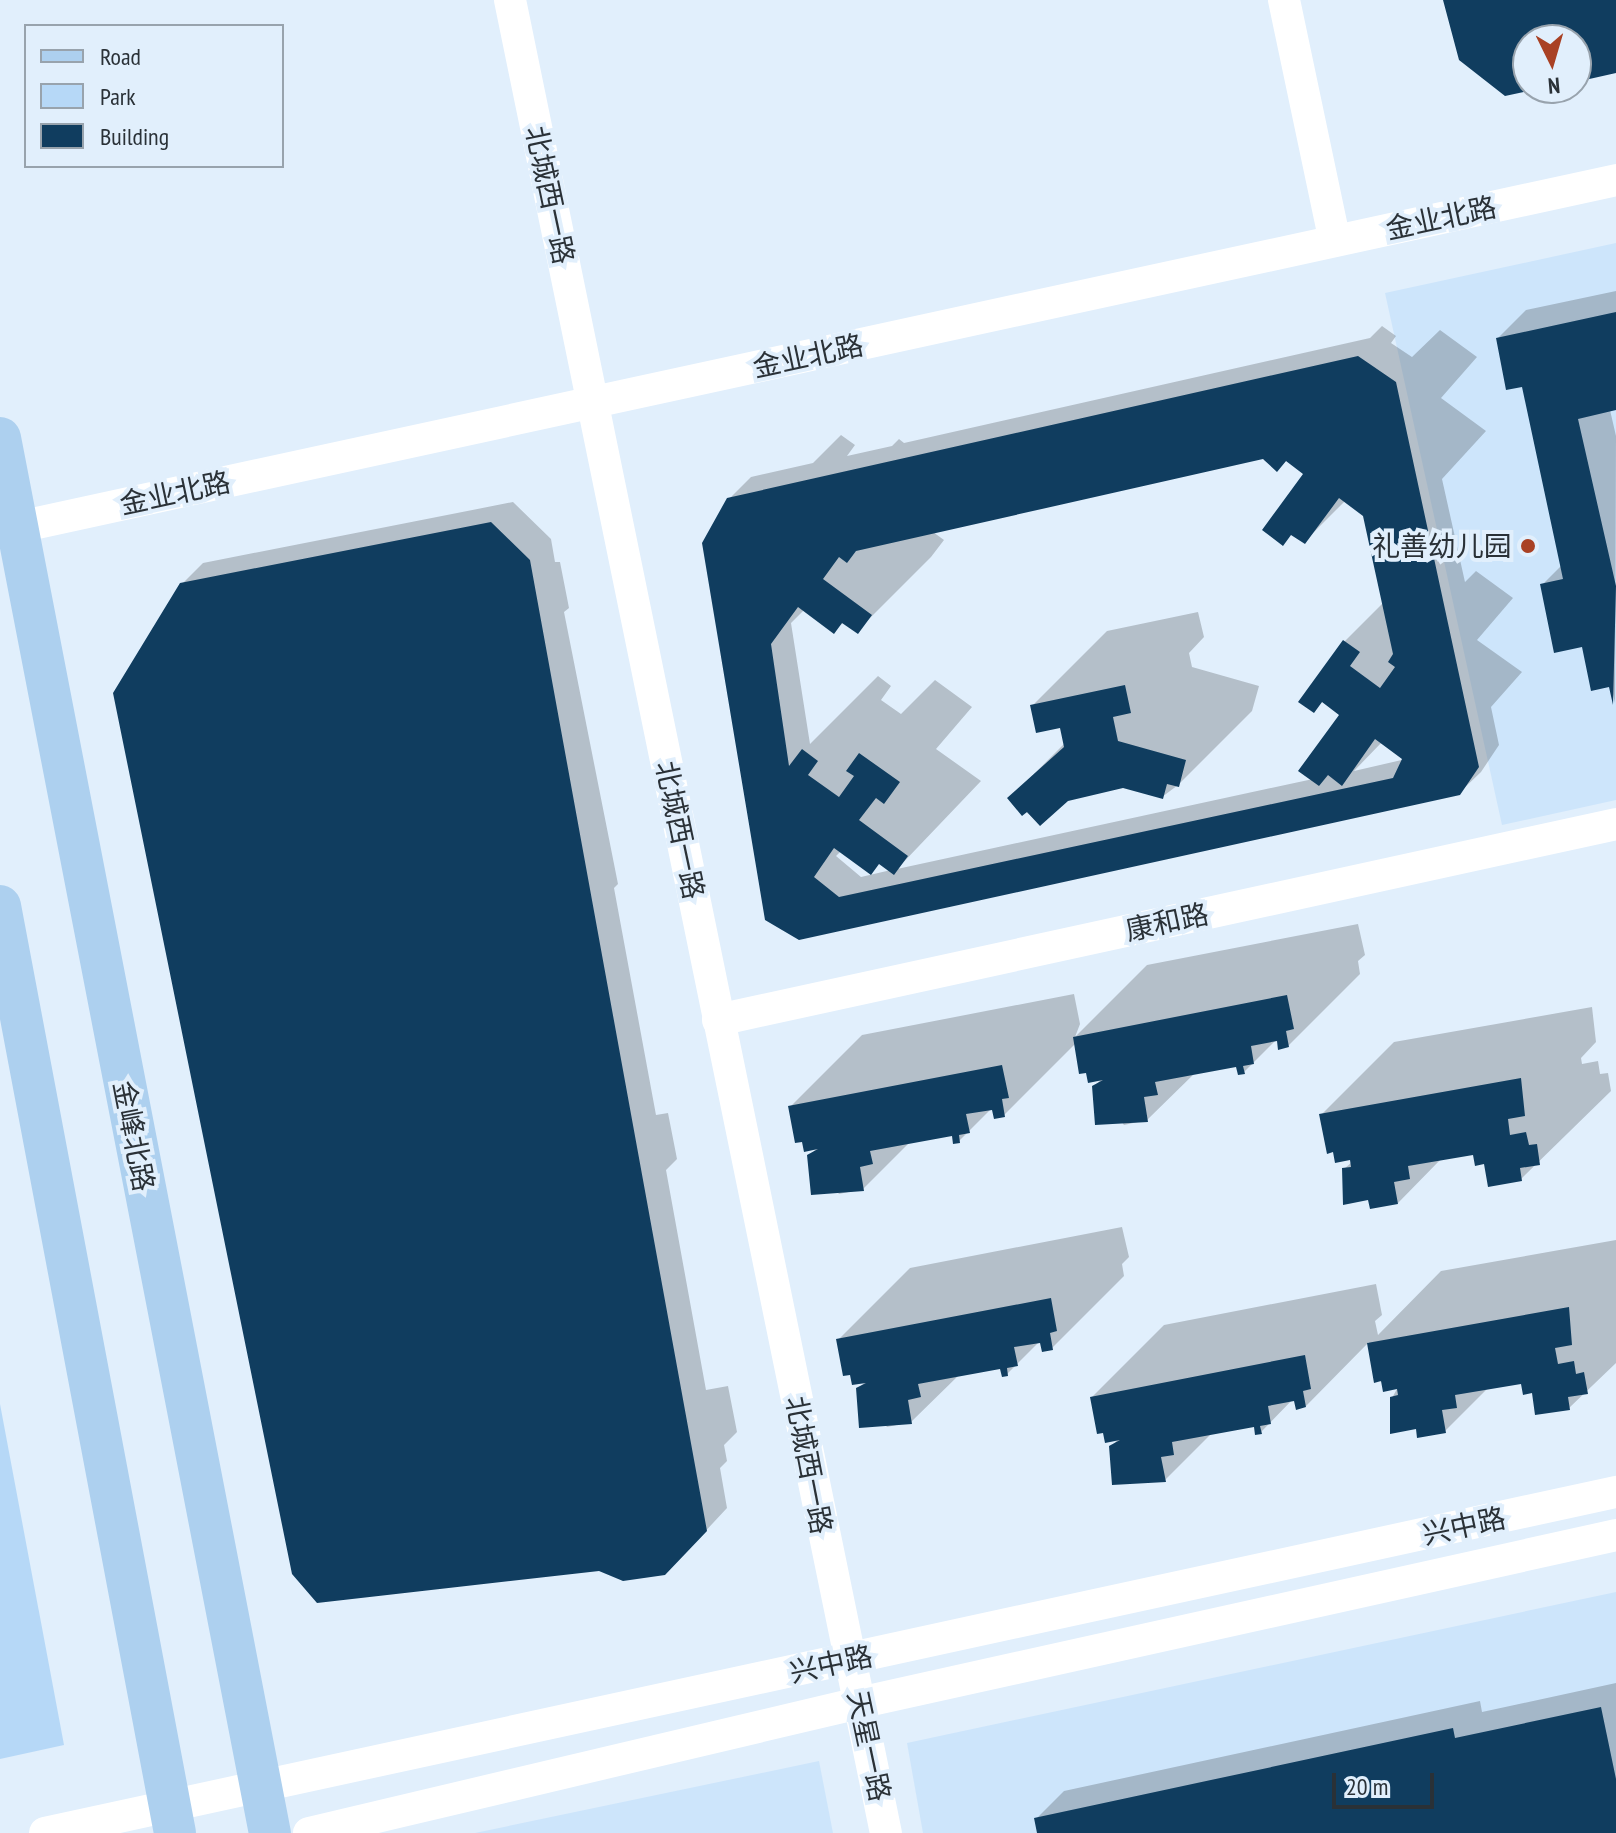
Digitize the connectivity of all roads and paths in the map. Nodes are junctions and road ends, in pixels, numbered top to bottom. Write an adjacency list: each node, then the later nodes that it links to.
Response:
1 (510, 0): 5 (street, 北城西一路)
2 (1284, 0): 4 (street)
3 (1616, 180): 4 (street, 金业北路)
4 (1335, 241): 5 (street, 金业北路)
5 (592, 402): 7 (street, 金业北路); 10 (street, 北城西一路)
6 (0, 438): 7 (main road, 金峰北路)
7 (9, 529): 15 (main road, 金峰北路)
8 (1616, 824): 10 (street, 康和路)
9 (0, 906): 16 (main road)
10 (718, 1020): 13 (street, 北城西一路)
11 (1616, 1492): 13 (street, 兴中路)
12 (1616, 1535): 14 (street, 兴中路)
13 (849, 1660): 14 (street, 天星一路); 15 (street, 兴中路)
14 (863, 1702): 19 (street, 兴中路); 20 (street, 天星一路)
15 (261, 1786): 16 (street, 兴中路); 18 (main road, 金峰北路)
16 (173, 1819): 17 (street, 兴中路)
17 (45, 1833)
18 (270, 1833)
19 (309, 1833)
20 (886, 1833)

